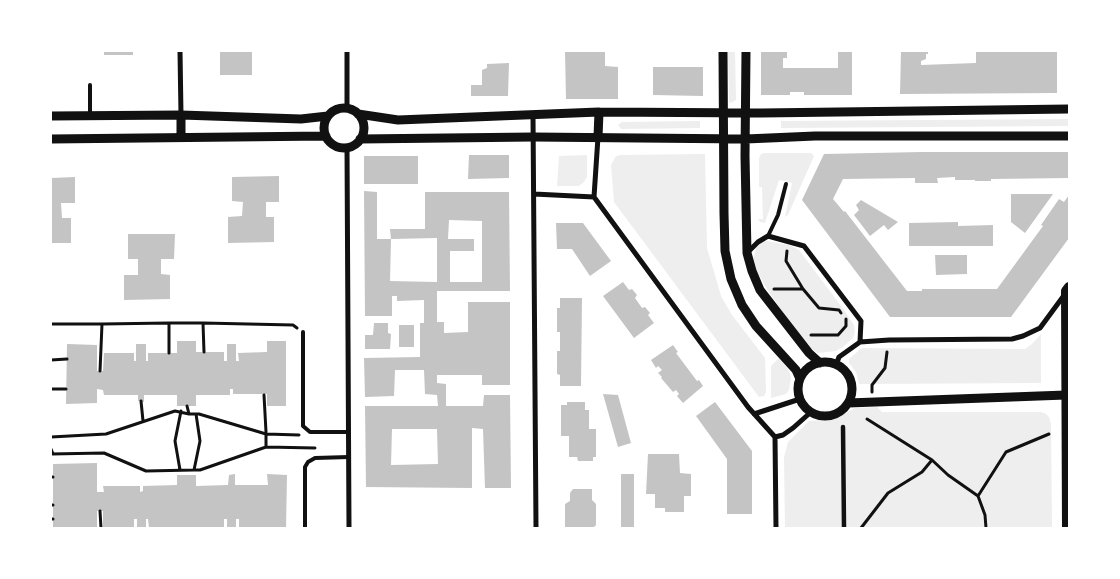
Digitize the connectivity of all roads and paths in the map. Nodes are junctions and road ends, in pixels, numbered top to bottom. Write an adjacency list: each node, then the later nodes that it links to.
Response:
1 (180, 51): 12 (street)
2 (347, 51): 6 (street)
3 (723, 51): 10 (street)
4 (746, 51): 9 (street)
5 (90, 85): 15 (lane)
6 (347, 108): 11 (street); 16 (street)
7 (1069, 109): 9 (street)
8 (599, 112): 10 (street); 13 (street); 21 (street)
9 (746, 112): 10 (street); 25 (street)
10 (724, 113): 22 (street)
11 (358, 114): 13 (street); 24 (street)
12 (181, 115): 15 (street); 16 (street); 19 (street)
13 (533, 115): 20 (street)
14 (51, 116): 15 (street)
15 (90, 116)
16 (328, 116): 17 (street)
17 (326, 136): 19 (street); 26 (street)
18 (1069, 136): 25 (street)
19 (181, 137): 23 (street)
20 (533, 137): 21 (street); 24 (street); 28 (street)
21 (598, 138): 22 (street); 29 (street)
22 (723, 138): 25 (street); 51 (street)
23 (51, 139)
24 (360, 139): 26 (street)
25 (746, 139): 32 (street)
26 (347, 147): 69 (street)
27 (786, 184): 30 (lane)
28 (534, 194): 29 (street); 88 (street)
29 (594, 196): 65 (street)
30 (768, 236): 32 (street); 42 (street)
31 (788, 245): 33 (path)
32 (747, 253): 35 (street)
33 (803, 289): 35 (path); 41 (path)
34 (1068, 289): 42 (street); 56 (main road)
35 (760, 290): 48 (street)
36 (169, 323): 38 (path); 39 (path); 45 (path)
37 (51, 324): 38 (path)
38 (102, 324): 50 (path)
39 (203, 324): 40 (path); 43 (path)
40 (303, 332): 69 (lane)
41 (806, 335)
42 (860, 342): 49 (street)
43 (204, 352)
44 (887, 352): 54 (path)
45 (169, 353)
46 (66, 359): 47 (path)
47 (51, 360)
48 (820, 363): 49 (street); 51 (street)
49 (836, 365): 59 (street)
50 (100, 371)
51 (800, 379): 57 (street)
52 (51, 389): 53 (path)
53 (66, 389)
54 (872, 392)
55 (264, 394): 70 (path)
56 (1066, 395): 59 (street); 93 (main road)
57 (800, 399): 62 (street); 65 (street)
58 (142, 402): 67 (path)
59 (848, 403): 62 (street)
60 (187, 406): 63 (path)
61 (181, 411): 63 (path); 67 (path); 81 (path)
62 (811, 412): 74 (street)
63 (189, 414): 64 (path)
64 (196, 414): 70 (path); 82 (path)
65 (754, 414): 74 (street)
66 (867, 419): 80 (path)
67 (143, 421): 73 (path)
68 (843, 427): 90 (street)
69 (349, 432): 79 (street)
70 (266, 433): 72 (path); 75 (path)
71 (1049, 434): 83 (path)
72 (302, 435)
73 (51, 436)
74 (775, 437): 89 (street)
75 (266, 448): 76 (path); 82 (path)
76 (321, 448)
77 (51, 449): 78 (path)
78 (52, 454): 81 (path)
79 (349, 457): 86 (lane); 87 (street)
80 (932, 460): 83 (path); 91 (path)
81 (180, 470): 82 (path)
82 (194, 470)
83 (978, 496): 92 (path)
84 (100, 511): 85 (path)
85 (101, 528)
86 (306, 528)
87 (350, 528)
88 (536, 528)
89 (776, 528)
90 (844, 528)
91 (861, 528)
92 (986, 528)
93 (1067, 528)

